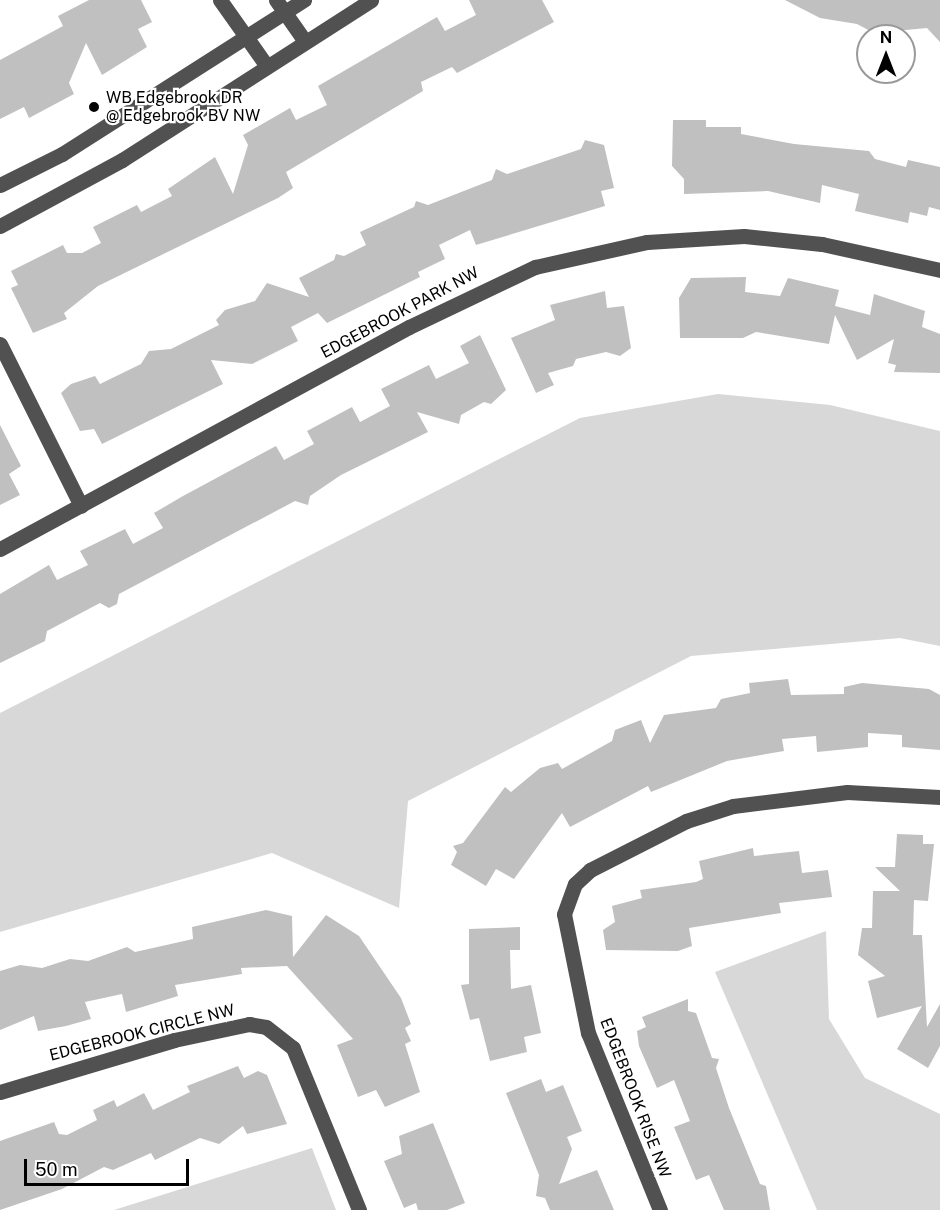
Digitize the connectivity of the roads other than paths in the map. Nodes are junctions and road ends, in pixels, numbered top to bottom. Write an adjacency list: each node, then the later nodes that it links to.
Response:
1 (220, 0): 5 (street)
2 (304, 0): 4 (street)
3 (371, 0): 6 (street)
4 (280, 5): 5 (street); 6 (street)
5 (246, 35): 7 (street); 8 (street)
6 (304, 40): 7 (street)
7 (266, 65): 9 (street)
8 (0, 185)
9 (0, 226)
10 (940, 270): 12 (street, EDGEBROOK PARK NW)
11 (0, 344): 12 (street)
12 (81, 506): 13 (street, EDGEBROOK PARK NW)
13 (0, 549)
14 (940, 797): 17 (street, EDGEBROOK RISE NW)
15 (0, 1092): 16 (street, EDGEBROOK CIRCLE NW)
16 (359, 1210)
17 (660, 1210)

